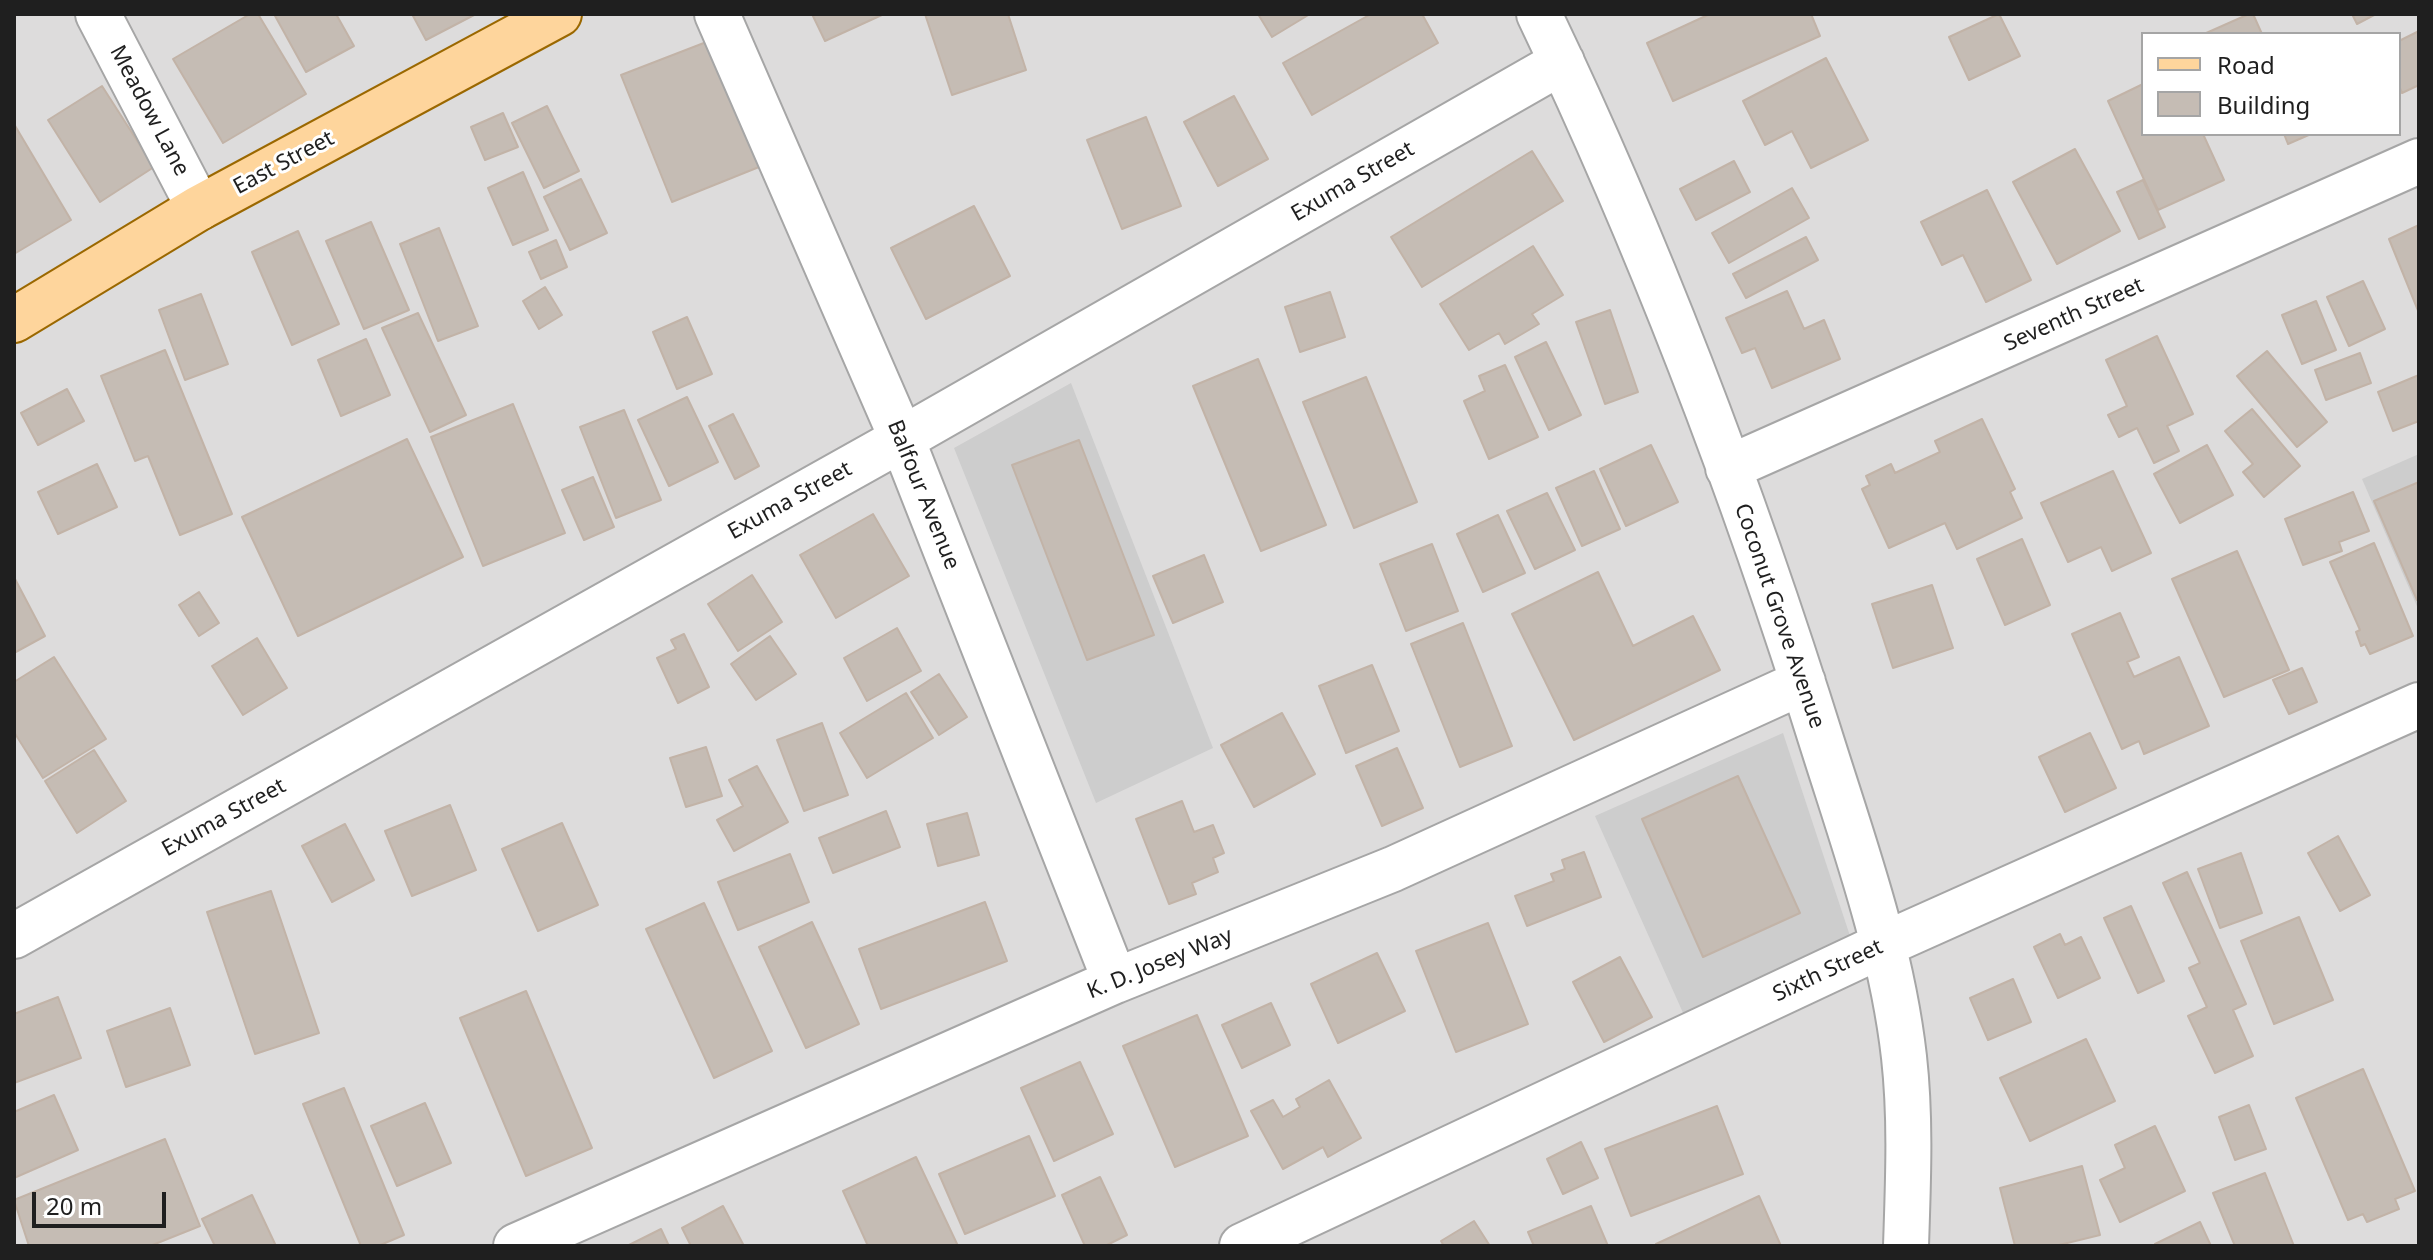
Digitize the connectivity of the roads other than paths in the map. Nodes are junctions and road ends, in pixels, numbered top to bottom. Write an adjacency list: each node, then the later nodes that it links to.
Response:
1 (98, 14): 7 (street, Meadow Lane)
2 (559, 14): 7 (main road, East Street)
3 (717, 14): 9 (street, Balfour Avenue)
4 (1539, 14): 5 (street, Coconut Grove Avenue)
5 (1562, 62): 9 (street, Exuma Street); 10 (street, Coconut Grove Avenue)
6 (2419, 161): 10 (street, Seventh Street)
7 (199, 208): 8 (main road, East Street)
8 (14, 320)
9 (902, 439): 13 (street, Exuma Street); 15 (street, Balfour Avenue)
10 (1728, 468): 11 (street, Coconut Grove Avenue)
11 (1803, 682): 14 (street, Coconut Grove Avenue); 15 (street, K. D. Josey Way)
12 (2419, 705): 14 (street, Sixth Street)
13 (14, 936)
14 (1885, 944): 17 (street, Sixth Street); 18 (street, Coconut Grove Avenue)
15 (1115, 981): 16 (street, K. D. Josey Way)
16 (516, 1246)
17 (1242, 1246)
18 (1906, 1246)

